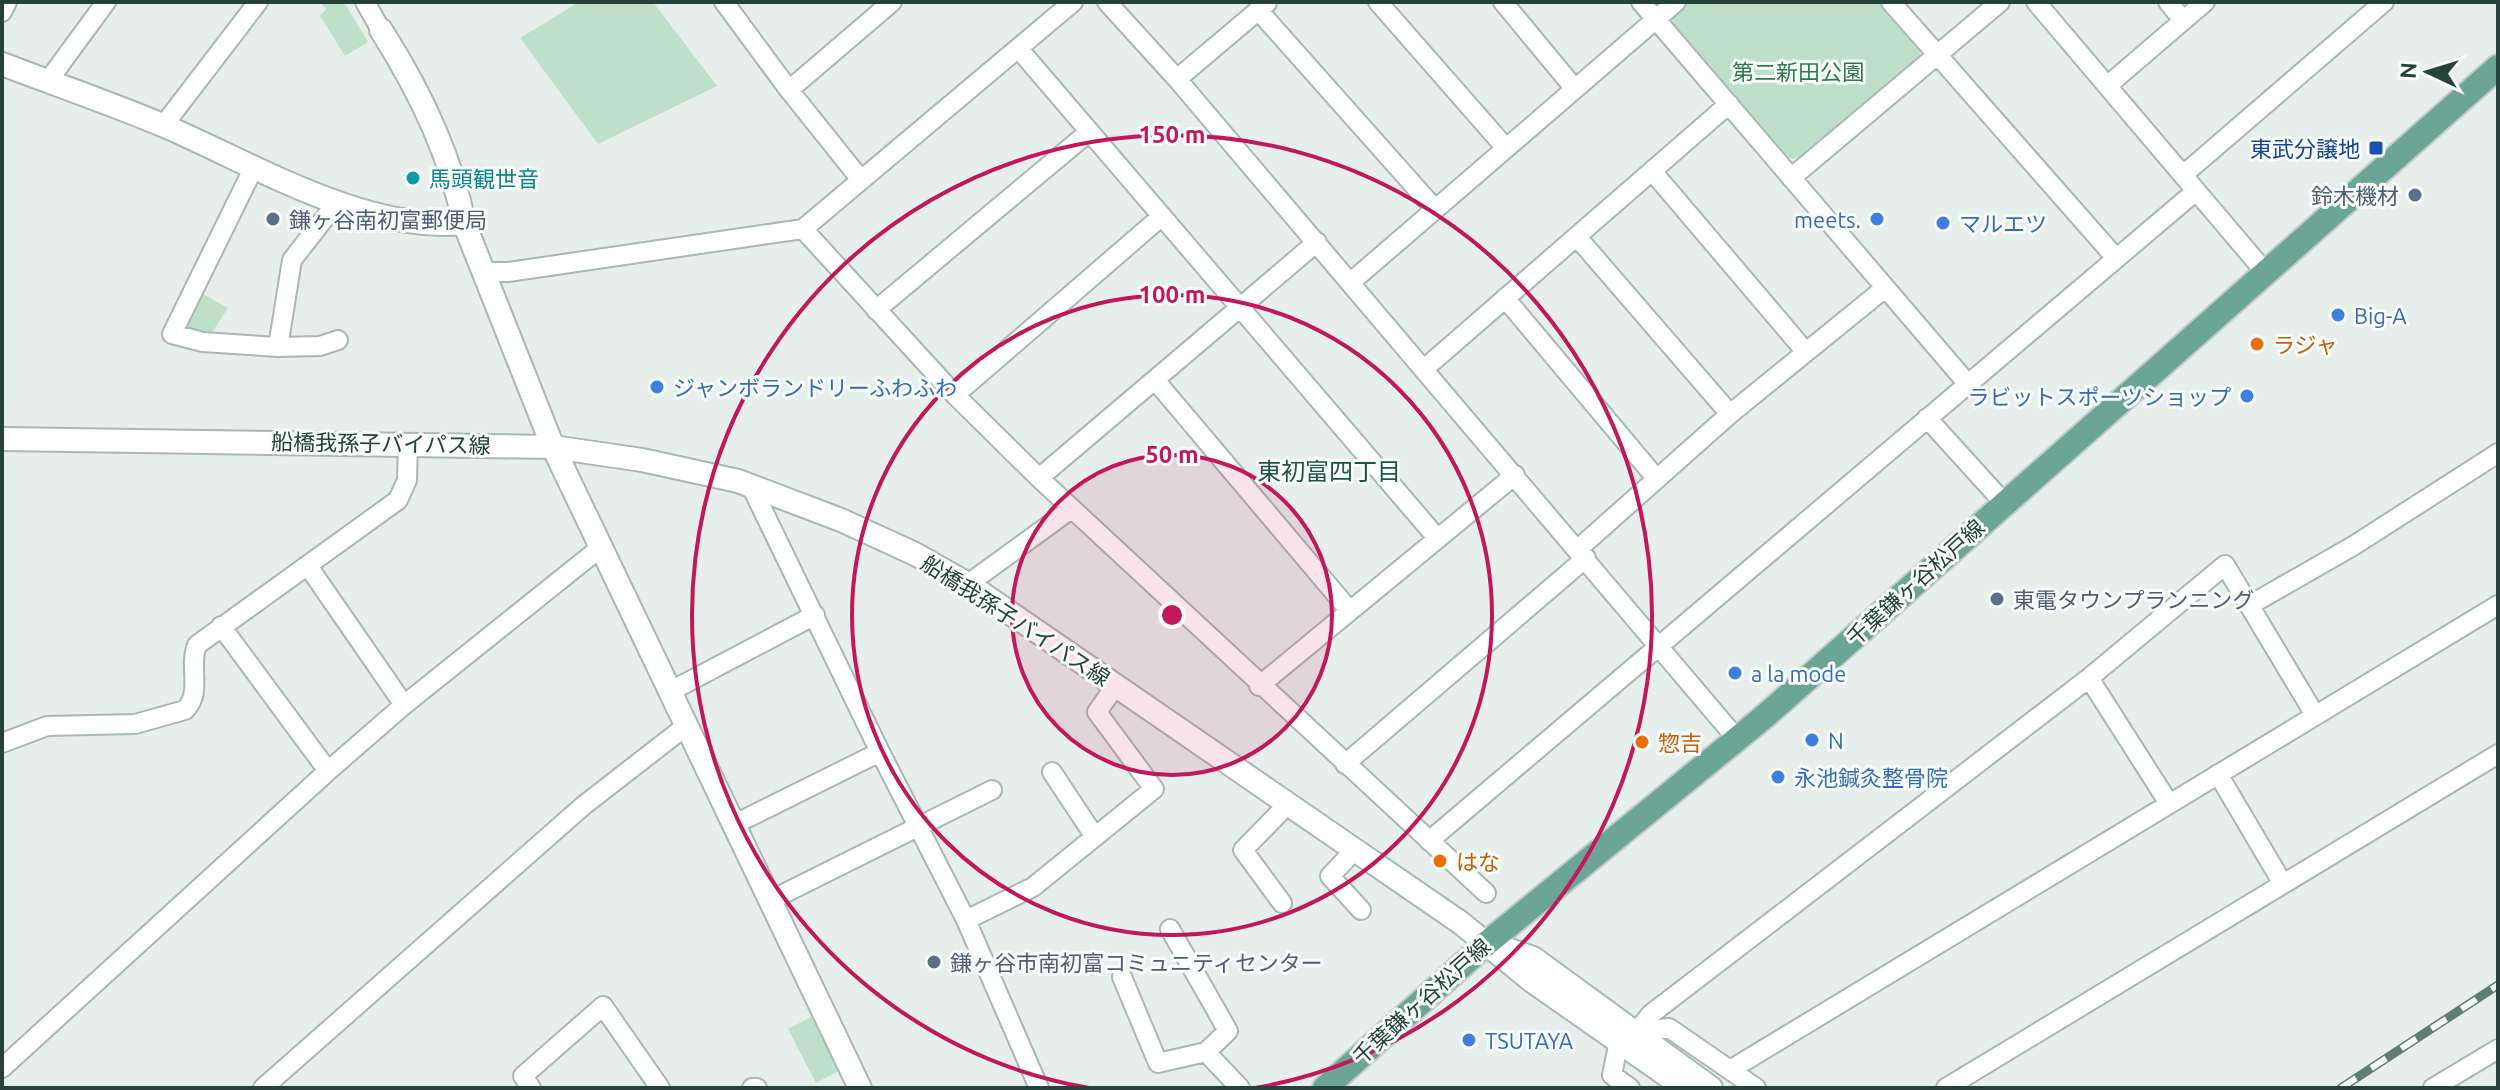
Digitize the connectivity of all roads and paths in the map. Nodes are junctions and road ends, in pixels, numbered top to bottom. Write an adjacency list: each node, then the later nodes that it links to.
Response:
1 (7, 2): 20 (street)
2 (106, 2): 29 (street)
3 (258, 2): 34 (street)
4 (365, 2): 23 (street)
5 (724, 2): 32 (street)
6 (892, 2): 32 (street)
7 (1073, 2): 24 (street)
8 (1107, 2): 28 (street)
9 (1378, 2): 36 (street)
10 (1503, 2): 31 (street)
11 (1641, 2): 21 (street)
12 (1676, 2): 21 (street)
13 (1891, 2): 25 (street)
14 (2000, 2): 25 (street)
15 (2036, 2): 30 (street)
16 (2168, 2): 22 (street)
17 (2205, 2): 22 (street)
18 (2384, 2): 39 (street)
19 (1263, 6): 28 (street); 44 (street)
20 (2, 12)
21 (1656, 19): 31 (street); 33 (street)
22 (2183, 20): 30 (street)
23 (381, 30): 46 (street)
24 (1018, 48): 35 (street); 41 (street)
25 (1938, 56): 40 (street); 50 (street)
26 (2, 64): 29 (street)
27 (2498, 67): 52 (main road, 千葉鎌ヶ谷松戸線)
28 (1177, 79): 49 (street)
29 (48, 81): 34 (street)
30 (2107, 86): 39 (street)
31 (1575, 89): 36 (street)
32 (789, 90): 41 (street)
33 (1729, 104): 38 (street); 40 (street)
34 (163, 126): 37 (street)
35 (1089, 132): 45 (street); 57 (street)
36 (1505, 147): 44 (street)
37 (254, 167): 43 (street); 59 (street)
38 (1652, 171): 48 (street); 60 (street)
39 (2183, 175): 42 (street)
40 (1791, 178): 54 (street)
41 (861, 180): 47 (street)
42 (2196, 191): 50 (street); 52 (street)
43 (338, 201): 46 (street); 59 (street)
44 (1434, 208): 53 (street)
45 (1162, 216): 56 (street); 64 (street)
46 (464, 223): 51 (street)
47 (803, 229): 51 (street); 57 (street)
48 (1577, 237): 55 (street); 65 (street)
49 (1317, 242): 53 (street); 56 (street)
50 (2115, 257): 63 (street)
51 (483, 272): 69 (street)
52 (2265, 272): 75 (main road, 千葉鎌ヶ谷松戸線)
53 (1351, 282): 61 (street)
54 (1885, 288): 60 (street); 63 (street)
55 (1505, 298): 61 (street); 73 (street)
56 (1240, 308): 62 (street); 77 (street)
57 (876, 310): 64 (street)
58 (338, 340): 59 (street)
59 (278, 347)
60 (1805, 351): 65 (street)
61 (1424, 369): 71 (street)
62 (1155, 380): 72 (street); 84 (street)
63 (1967, 383): 66 (street)
64 (955, 395): 72 (street)
65 (1730, 414): 73 (street)
66 (1927, 418): 75 (street); 87 (street)
67 (2, 439): 68 (street, 船橋我孫子バイパス線)
68 (408, 443): 69 (street, 船橋我孫子バイパス線); 80 (street)
69 (553, 447): 74 (street, 船橋我孫子バイパス線); 78 (street)
70 (2498, 453): 82 (street)
71 (1515, 475): 77 (street); 79 (street)
72 (1039, 478): 76 (street)
73 (1656, 478): 79 (street)
74 (751, 486): 81 (street, 船橋我孫子バイパス線); 85 (street)
75 (2004, 503): 95 (main road, 千葉鎌ヶ谷松戸線)
76 (1071, 509): 81 (street); 90 (street)
77 (1438, 539): 84 (street)
78 (600, 548): 91 (street); 92 (street)
79 (1582, 554): 87 (street); 99 (street)
80 (308, 566): 86 (street); 92 (street)
81 (968, 584): 89 (street, 船橋我孫子バイパス線)
82 (2250, 605): 88 (street); 93 (street)
83 (2498, 605): 93 (street)
84 (1350, 611): 90 (street)
85 (815, 615): 91 (street); 97 (street)
86 (221, 626): 96 (street); 100 (street)
87 (1660, 646): 95 (street); 109 (street)
88 (2089, 678): 104 (street); 120 (street)
89 (1116, 685): 105 (street, 船橋我孫子バイパス線); 108 (street)
90 (1259, 686): 99 (street)
91 (669, 692): 94 (street)
92 (404, 705): 100 (street)
93 (2315, 715): 102 (street)
94 (686, 726): 106 (street); 125 (street)
95 (1737, 739): 118 (main road, 千葉鎌ヶ谷松戸線)
96 (2, 743)
97 (880, 752): 106 (street); 107 (street)
98 (2498, 754): 111 (street)
99 (1345, 764): 109 (street)
100 (328, 771): 123 (street)
101 (1052, 772): 108 (street)
102 (2218, 774): 104 (street); 111 (street)
103 (992, 790): 107 (street)
104 (2168, 802): 124 (street)
105 (1288, 804): 110 (street, 船橋我孫子バイパス線); 114 (street)
106 (733, 825): 113 (street)
107 (917, 826): 113 (street); 116 (street)
108 (1095, 837): 116 (street)
109 (1429, 841): 112 (street)
110 (1354, 851): 115 (street); 118 (street, 船橋我孫子バイパス線)
111 (2283, 884): 136 (street)
112 (1486, 893)
113 (769, 901): 128 (street)
114 (1282, 903)
115 (1361, 910)
116 (966, 920): 129 (street)
117 (1170, 929): 122 (street)
118 (1487, 943): 120 (street, 船橋我孫子バイパス線); 131 (main road, 千葉鎌ヶ谷松戸線)
119 (1122, 977): 122 (street)
120 (1627, 1037): 124 (street); 132 (street); 133 (street, 船橋我孫子バイパス線); 134 (street, 船橋我孫子バイパス線)
121 (2498, 1049): 137 (street)
122 (1206, 1052): 130 (street)
123 (2, 1068)
124 (1730, 1070): 135 (street)
125 (263, 1088)
126 (531, 1088): 127 (street)
127 (660, 1088)
128 (860, 1088)
129 (1039, 1088)
130 (1240, 1088)
131 (1325, 1088)
132 (1630, 1088)
133 (1685, 1088)
134 (1711, 1088)
135 (1756, 1088)
136 (1946, 1088)
137 (2433, 1088)

